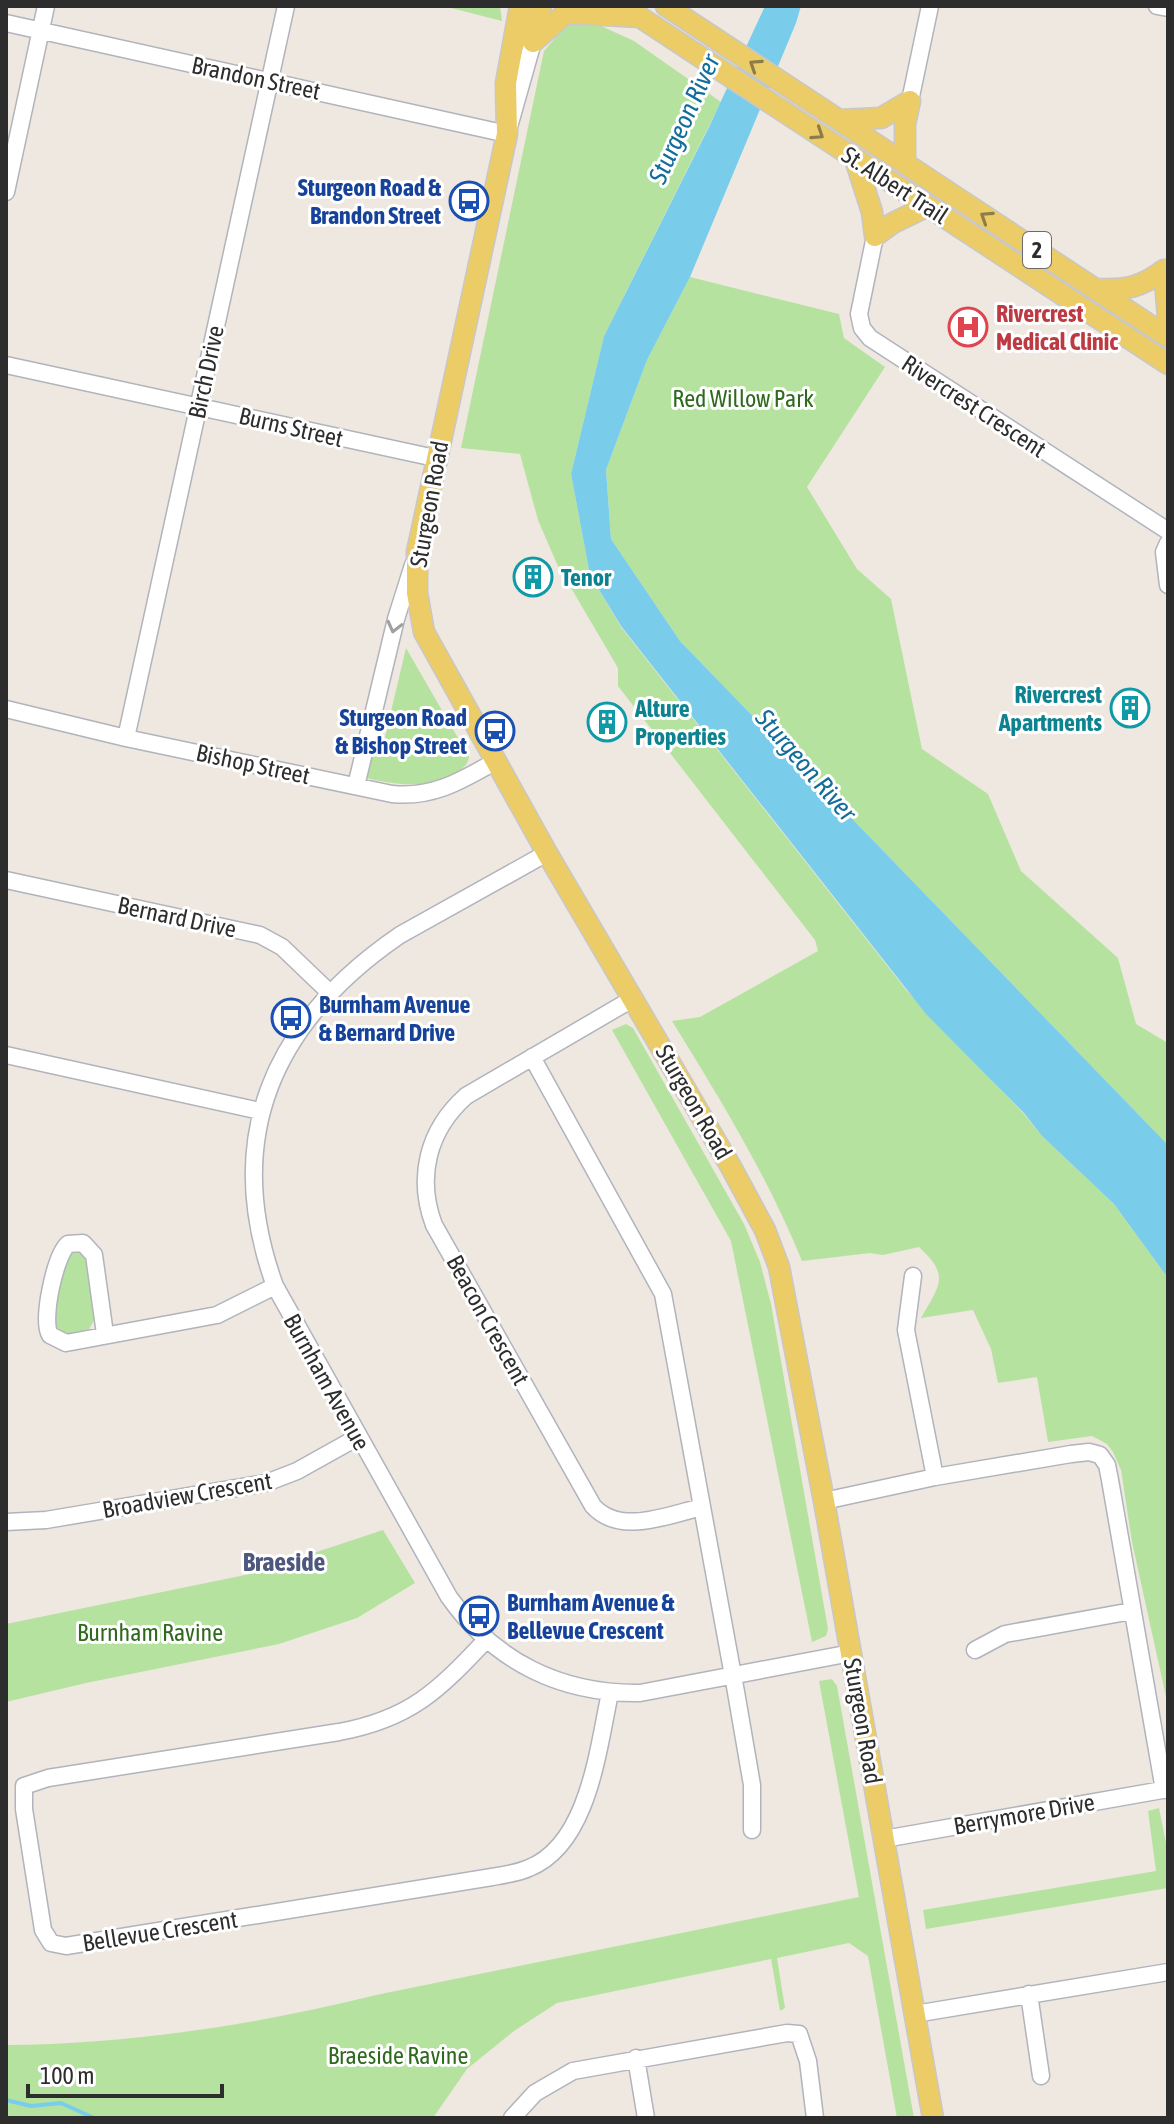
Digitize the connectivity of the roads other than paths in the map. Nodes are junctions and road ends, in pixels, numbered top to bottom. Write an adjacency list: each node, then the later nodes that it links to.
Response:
1 (46, 6): 11 (street)
2 (286, 6): 13 (street, Birch Drive)
3 (517, 6): 16 (main road, Sturgeon Road)
4 (541, 6): 12 (main road, Sturgeon Road)
5 (666, 6): 15 (main road, St. Albert Trail / 2, one-way to 5)
6 (930, 6): 14 (street)
7 (1157, 6): 8 (street)
8 (1168, 8)
9 (632, 12): 12 (main road); 17 (main road, St. Albert Trail / 2, one-way to 17)
10 (6, 23): 11 (street, Brandon Street)
11 (41, 31): 13 (street, Brandon Street); 19 (street)
12 (533, 42): 16 (street, Sturgeon Road)
13 (270, 80): 16 (street, Brandon Street); 28 (street, Birch Drive)
14 (910, 101): 15 (main road); 18 (main road)
15 (838, 120): 18 (main road, St. Albert Trail / 2)
16 (507, 134): 29 (main road, Sturgeon Road)
17 (855, 159): 20 (main road, St. Albert Trail / 2); 21 (main road)
18 (905, 163): 23 (main road, St. Albert Trail / 2, one-way to 18)
19 (6, 192)
20 (928, 206): 21 (main road); 26 (main road, St. Albert Trail / 2)
21 (875, 236): 30 (street, Rivercrest Crescent)
22 (1166, 263): 23 (main road); 24 (main road)
23 (1095, 288): 25 (main road, St. Albert Trail / 2)
24 (1168, 318)
25 (1168, 337)
26 (1168, 364)
27 (6, 365): 28 (street, Burns Street)
28 (199, 406): 29 (street, Burns Street); 35 (street, Birch Drive)
29 (435, 458): 32 (main road, Sturgeon Road)
30 (1168, 531)
31 (1168, 543): 33 (street)
32 (417, 552): 36 (main road, Sturgeon Road); 37 (street, one-way to 37)
33 (1168, 585)
34 (6, 709): 35 (street, Bishop Street)
35 (126, 738): 37 (street, Bishop Street)
36 (496, 761): 37 (street, Bishop Street); 38 (main road, Sturgeon Road)
37 (356, 786)
38 (547, 853): 40 (street, Burnham Avenue); 41 (main road, Sturgeon Road)
39 (6, 880): 40 (street, Bernard Drive)
40 (329, 992): 44 (street, Burnham Avenue)
41 (634, 998): 43 (street, Beacon Crescent); 50 (main road, Sturgeon Road)
42 (6, 1055): 44 (street)
43 (532, 1057): 51 (street); 51 (street, Beacon Crescent)
44 (260, 1111): 46 (street, Burnham Avenue)
45 (913, 1276): 49 (street)
46 (275, 1286): 47 (street); 48 (street, Burnham Avenue)
47 (105, 1334): 47 (street)
48 (358, 1437): 52 (street, Broadview Crescent); 54 (street, Burnham Avenue)
49 (935, 1477): 50 (street, Berrymore Drive); 53 (street, Berrymore Drive)
50 (824, 1501): 56 (main road, Sturgeon Road)
51 (702, 1507): 57 (street)
52 (6, 1522)
53 (1132, 1611): 55 (street); 59 (street, Berrymore Drive)
54 (486, 1640): 58 (street, Burnham Avenue); 58 (street, Bellevue Crescent)
55 (975, 1650)
56 (851, 1653): 57 (street, Burnham Avenue); 61 (main road, Sturgeon Road)
57 (733, 1675): 58 (street, Burnham Avenue); 60 (street)
58 (610, 1693)
59 (1166, 1789): 61 (street, Berrymore Drive)
60 (752, 1830)
61 (884, 1839): 64 (main road, Sturgeon Road)
62 (1168, 1972): 63 (street)
63 (1029, 1994): 64 (street); 66 (street)
64 (915, 2014): 70 (main road, Sturgeon Road)
65 (636, 2058): 67 (street); 68 (street); 69 (street)
66 (1041, 2076)
67 (512, 2118)
68 (646, 2118)
69 (815, 2118)
70 (933, 2118)

